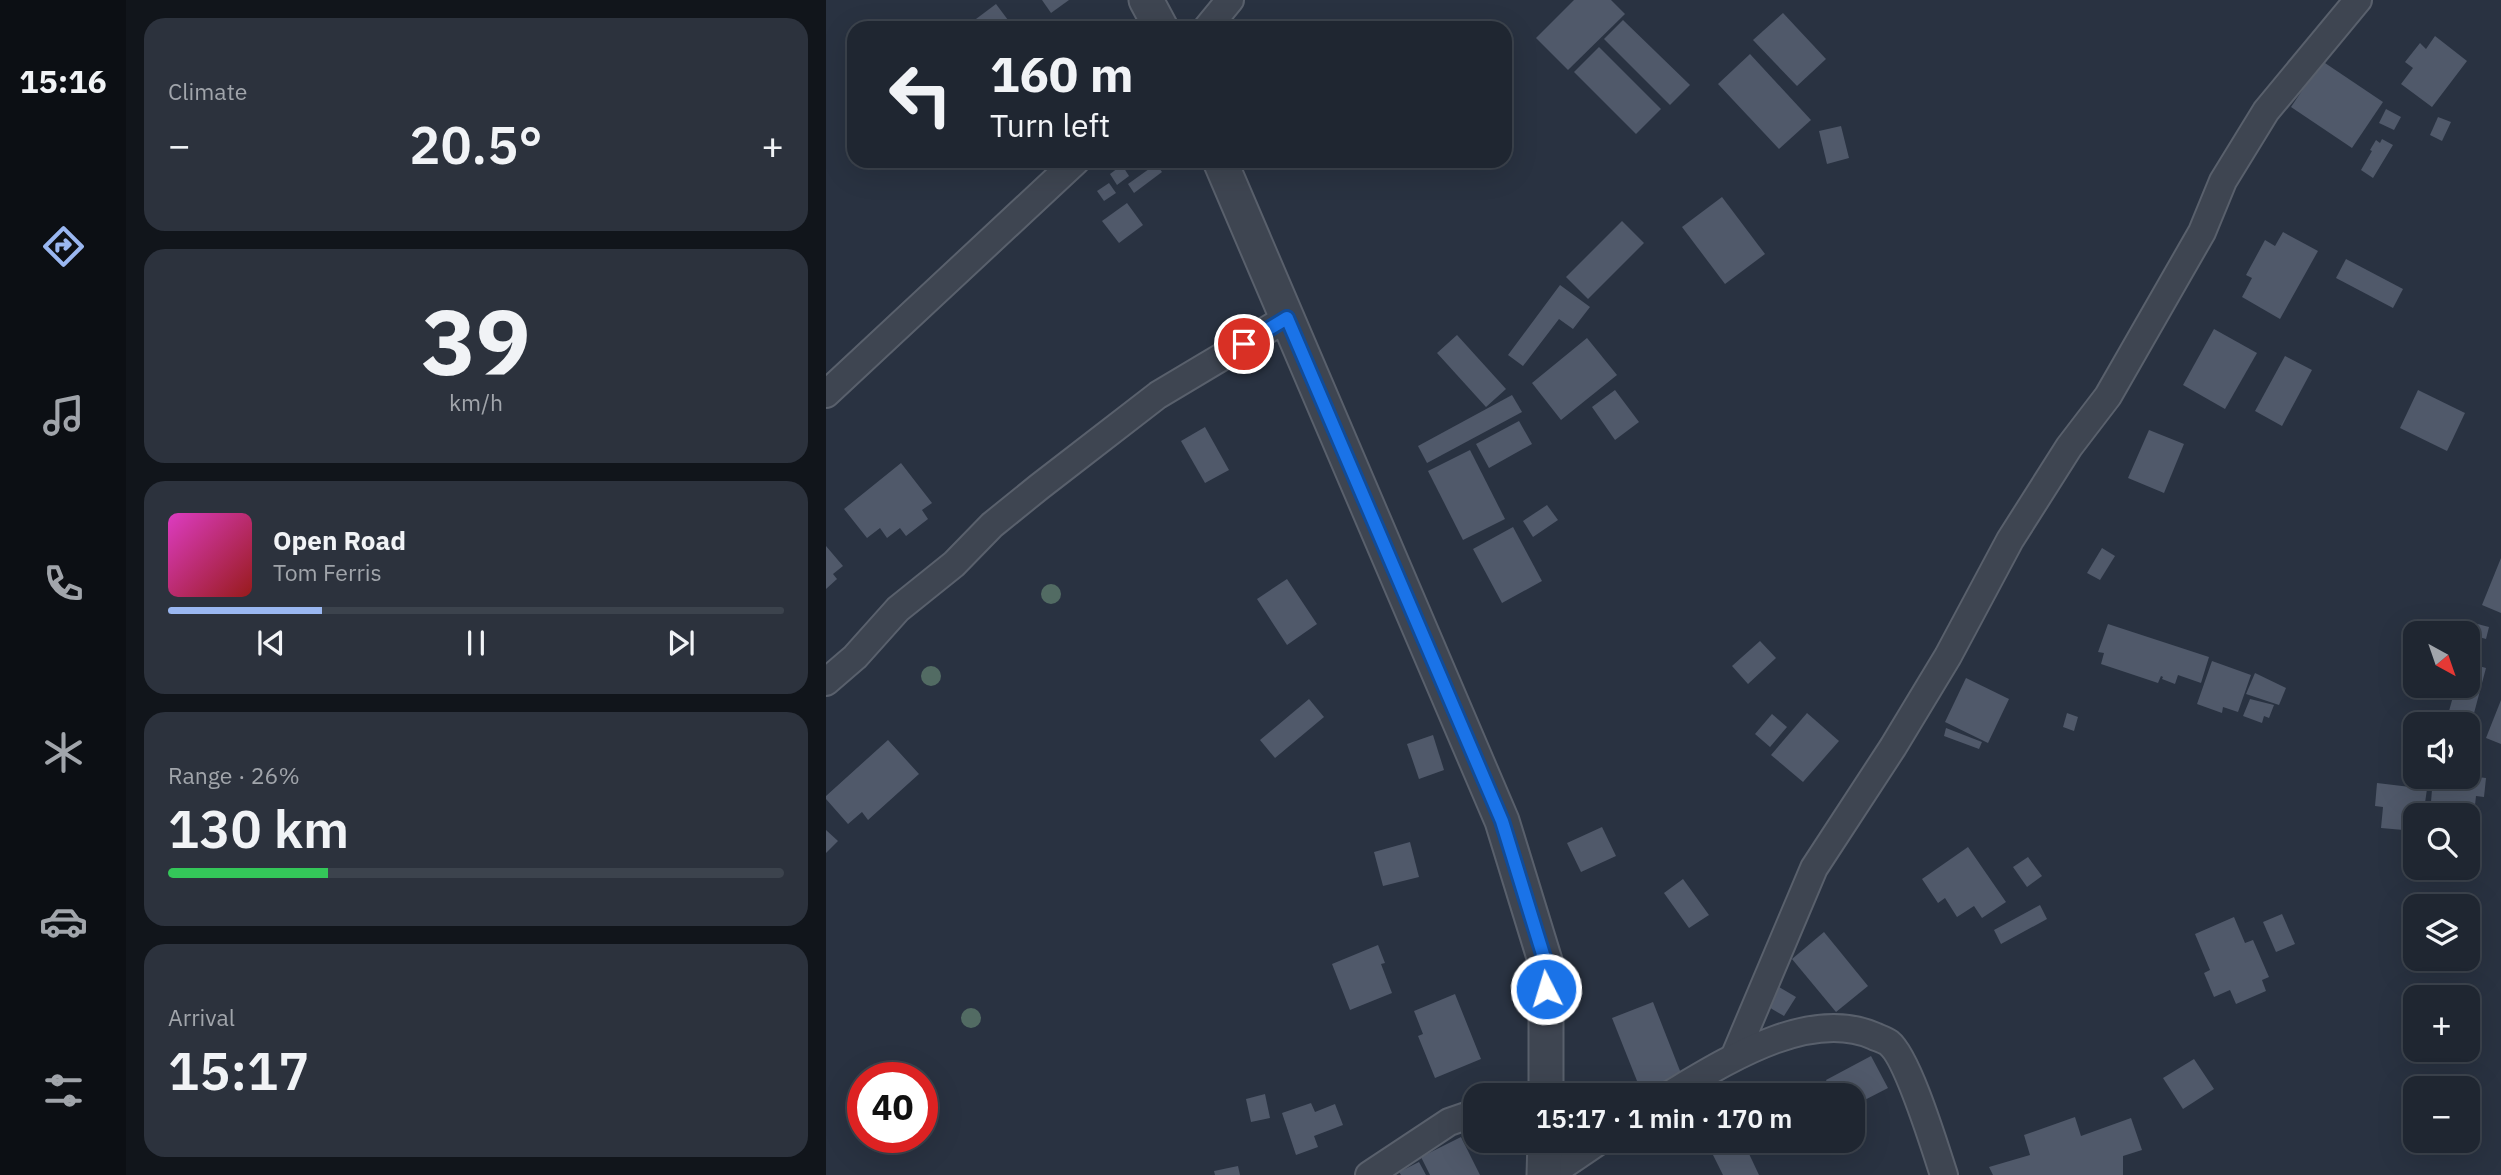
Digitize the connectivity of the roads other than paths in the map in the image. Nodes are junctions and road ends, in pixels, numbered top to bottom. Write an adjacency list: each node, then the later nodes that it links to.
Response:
1 (1146, 0): 4 (street)
2 (1230, 0): 5 (street)
3 (2358, 0): 11 (street)
4 (1157, 21)
5 (1213, 21)
6 (1068, 168): 9 (street)
7 (1223, 168): 8 (street)
8 (1287, 318): 10 (street); 12 (street)
9 (826, 394)
10 (826, 682)
11 (1735, 1055): 13 (street); 19 (street)
12 (1540, 1083)
13 (1689, 1083)
14 (1463, 1117): 17 (street)
15 (1546, 1153): 18 (street)
16 (1581, 1153): 18 (street)
17 (1369, 1175)
18 (1547, 1175)
19 (1944, 1175)

